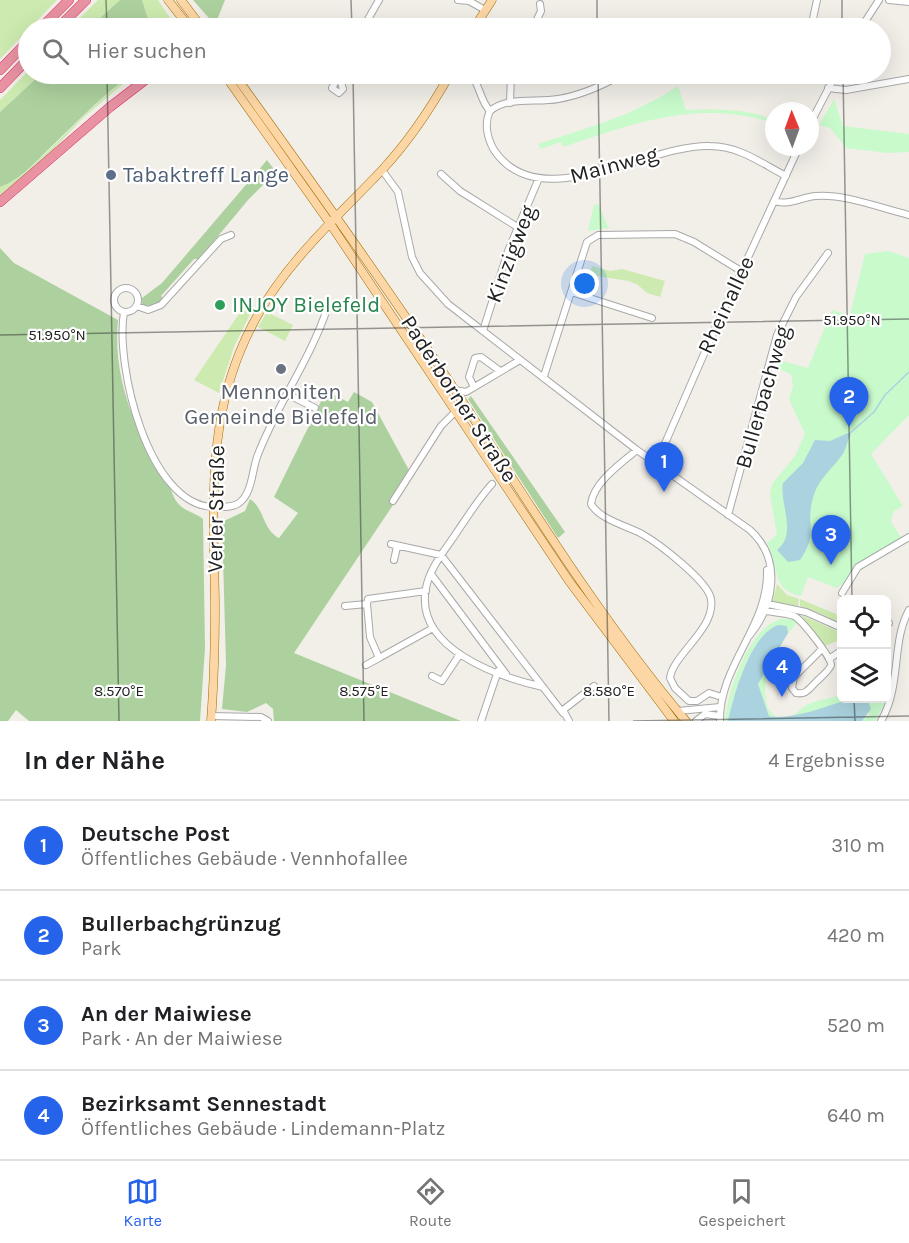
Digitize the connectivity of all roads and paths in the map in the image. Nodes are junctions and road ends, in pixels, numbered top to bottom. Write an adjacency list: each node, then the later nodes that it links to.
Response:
1 (69, 0): 14 (highway)
2 (86, 0): 15 (highway)
3 (168, 0): 16 (main road)
4 (181, 0): 17 (main road)
5 (379, 0): 18 (street)
6 (458, 0): 13 (street)
7 (492, 0): 13 (main road)
8 (817, 0): 21 (street)
9 (879, 0): 22 (street)
10 (889, 0): 11 (street)
11 (909, 2)
12 (540, 4): 20 (street)
13 (485, 10): 19 (main road)
14 (51, 18)
15 (68, 18)
16 (182, 18)
17 (193, 18)
18 (369, 18)
19 (480, 18)
20 (538, 18)
21 (813, 18)
22 (867, 18)
23 (18, 51): 25 (highway)
24 (18, 69): 38 (highway)
25 (0, 70)
26 (909, 79): 27 (street)
27 (891, 82)
28 (132, 84): 44 (highway)
29 (140, 84): 44 (highway)
30 (231, 84): 53 (main road, Paderborner Straße)
31 (241, 84): 51 (main road, Paderborner Straße)
32 (444, 84): 45 (main road, Verler Straße)
33 (478, 84): 42 (street, Mainweg)
34 (511, 84): 40 (street)
35 (602, 84): 40 (street)
36 (830, 84): 39 (street)
37 (880, 84): 39 (street)
38 (0, 88)
39 (828, 88): 41 (street)
40 (510, 103): 42 (street)
41 (819, 106)
42 (490, 111): 48 (street, Mainweg)
43 (795, 156): 47 (street, Rheinallee)
44 (52, 158): 50 (highway)
45 (382, 170): 51 (main road, Verler Straße); 63 (street)
46 (441, 174): 54 (street)
47 (786, 176): 48 (street, Mainweg); 49 (street, Rheinallee)
48 (539, 178): 54 (street, Kinzigweg)
49 (774, 201): 52 (street); 57 (street, Rheinallee)
50 (0, 202)
51 (336, 215): 53 (main road, Verler Straße); 68 (main road, Paderborner Straße)
52 (909, 215)
53 (329, 222): 71 (main road, Paderborner Straße); 76 (main road, Verler Straße)
54 (519, 228): 63 (street, Kinzigweg)
55 (231, 235): 59 (street)
56 (828, 253): 77 (street, Bullerbachweg)
57 (741, 271): 58 (street); 73 (street, Rheinallee)
58 (571, 292): 62 (street); 66 (street)
59 (137, 306): 61 (street); 61 (street)
60 (327, 309): 69 (street)
61 (123, 312): 76 (street)
62 (652, 318)
63 (483, 331): 64 (street)
64 (520, 360): 65 (street); 66 (street)
65 (500, 371): 67 (street); 67 (street)
66 (544, 376): 72 (street)
67 (474, 387): 68 (street)
68 (454, 390): 104 (main road, Paderborner Straße)
69 (287, 394): 70 (street); 76 (street)
70 (315, 408)
71 (456, 411): 75 (street, Paderborner Straße); 111 (main road, Paderborner Straße)
72 (637, 450): 73 (street); 102 (street)
73 (656, 464): 77 (street)
74 (492, 484): 79 (street)
75 (393, 501)
76 (212, 507): 108 (main road, Verler Straße)
77 (728, 516): 86 (street)
78 (909, 537): 83 (street)
79 (441, 555): 80 (street); 81 (street); 101 (street)
80 (394, 560)
81 (431, 574): 82 (street); 98 (street)
82 (426, 591): 84 (street); 90 (street)
83 (842, 593)
84 (367, 604): 85 (street); 94 (street)
85 (345, 606)
86 (765, 608): 87 (street); 102 (street)
87 (780, 610): 89 (street); 91 (street)
88 (909, 610): 114 (street)
89 (837, 627)
90 (433, 628): 93 (street); 94 (street)
91 (822, 649): 95 (street); 95 (street)
92 (837, 653): 95 (street)
93 (460, 654): 97 (street); 99 (street)
94 (379, 658): 96 (street)
95 (829, 659)
96 (366, 665)
97 (498, 671): 98 (street); 109 (street)
98 (506, 675): 101 (street)
99 (432, 676)
100 (594, 686): 105 (street)
101 (543, 687): 105 (street)
102 (722, 697): 103 (street)
103 (720, 708): 104 (street); 107 (street)
104 (678, 711): 112 (main road, Paderborner Straße)
105 (563, 713): 110 (street)
106 (266, 717): 108 (street)
107 (719, 718): 113 (street)
108 (211, 719)
109 (481, 721)
110 (569, 721)
111 (674, 721)
112 (686, 721)
113 (696, 721)
114 (881, 721)

